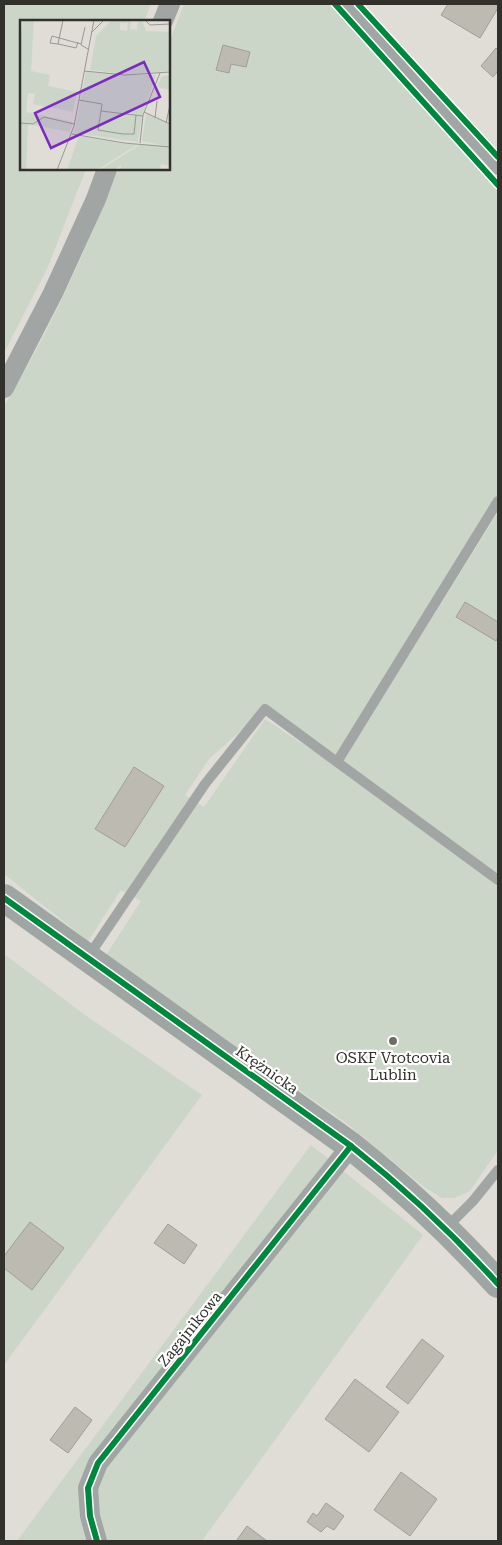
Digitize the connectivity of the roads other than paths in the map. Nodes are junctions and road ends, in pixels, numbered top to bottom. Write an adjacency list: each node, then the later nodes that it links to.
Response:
1 (170, 4): 3 (street)
2 (347, 4): 5 (lane)
3 (163, 20)
4 (107, 170): 6 (street)
5 (498, 170)
6 (4, 388)
7 (498, 501): 8 (lane)
8 (337, 762): 9 (lane); 11 (lane)
9 (498, 880)
10 (4, 898): 11 (street, Krężnicka)
11 (88, 958): 12 (street, Krężnicka)
12 (351, 1146): 14 (street, Krężnicka); 16 (street, Zagajnikowa)
13 (498, 1170): 14 (lane)
14 (446, 1228): 15 (street, Krężnicka)
15 (498, 1284)
16 (97, 1541)

